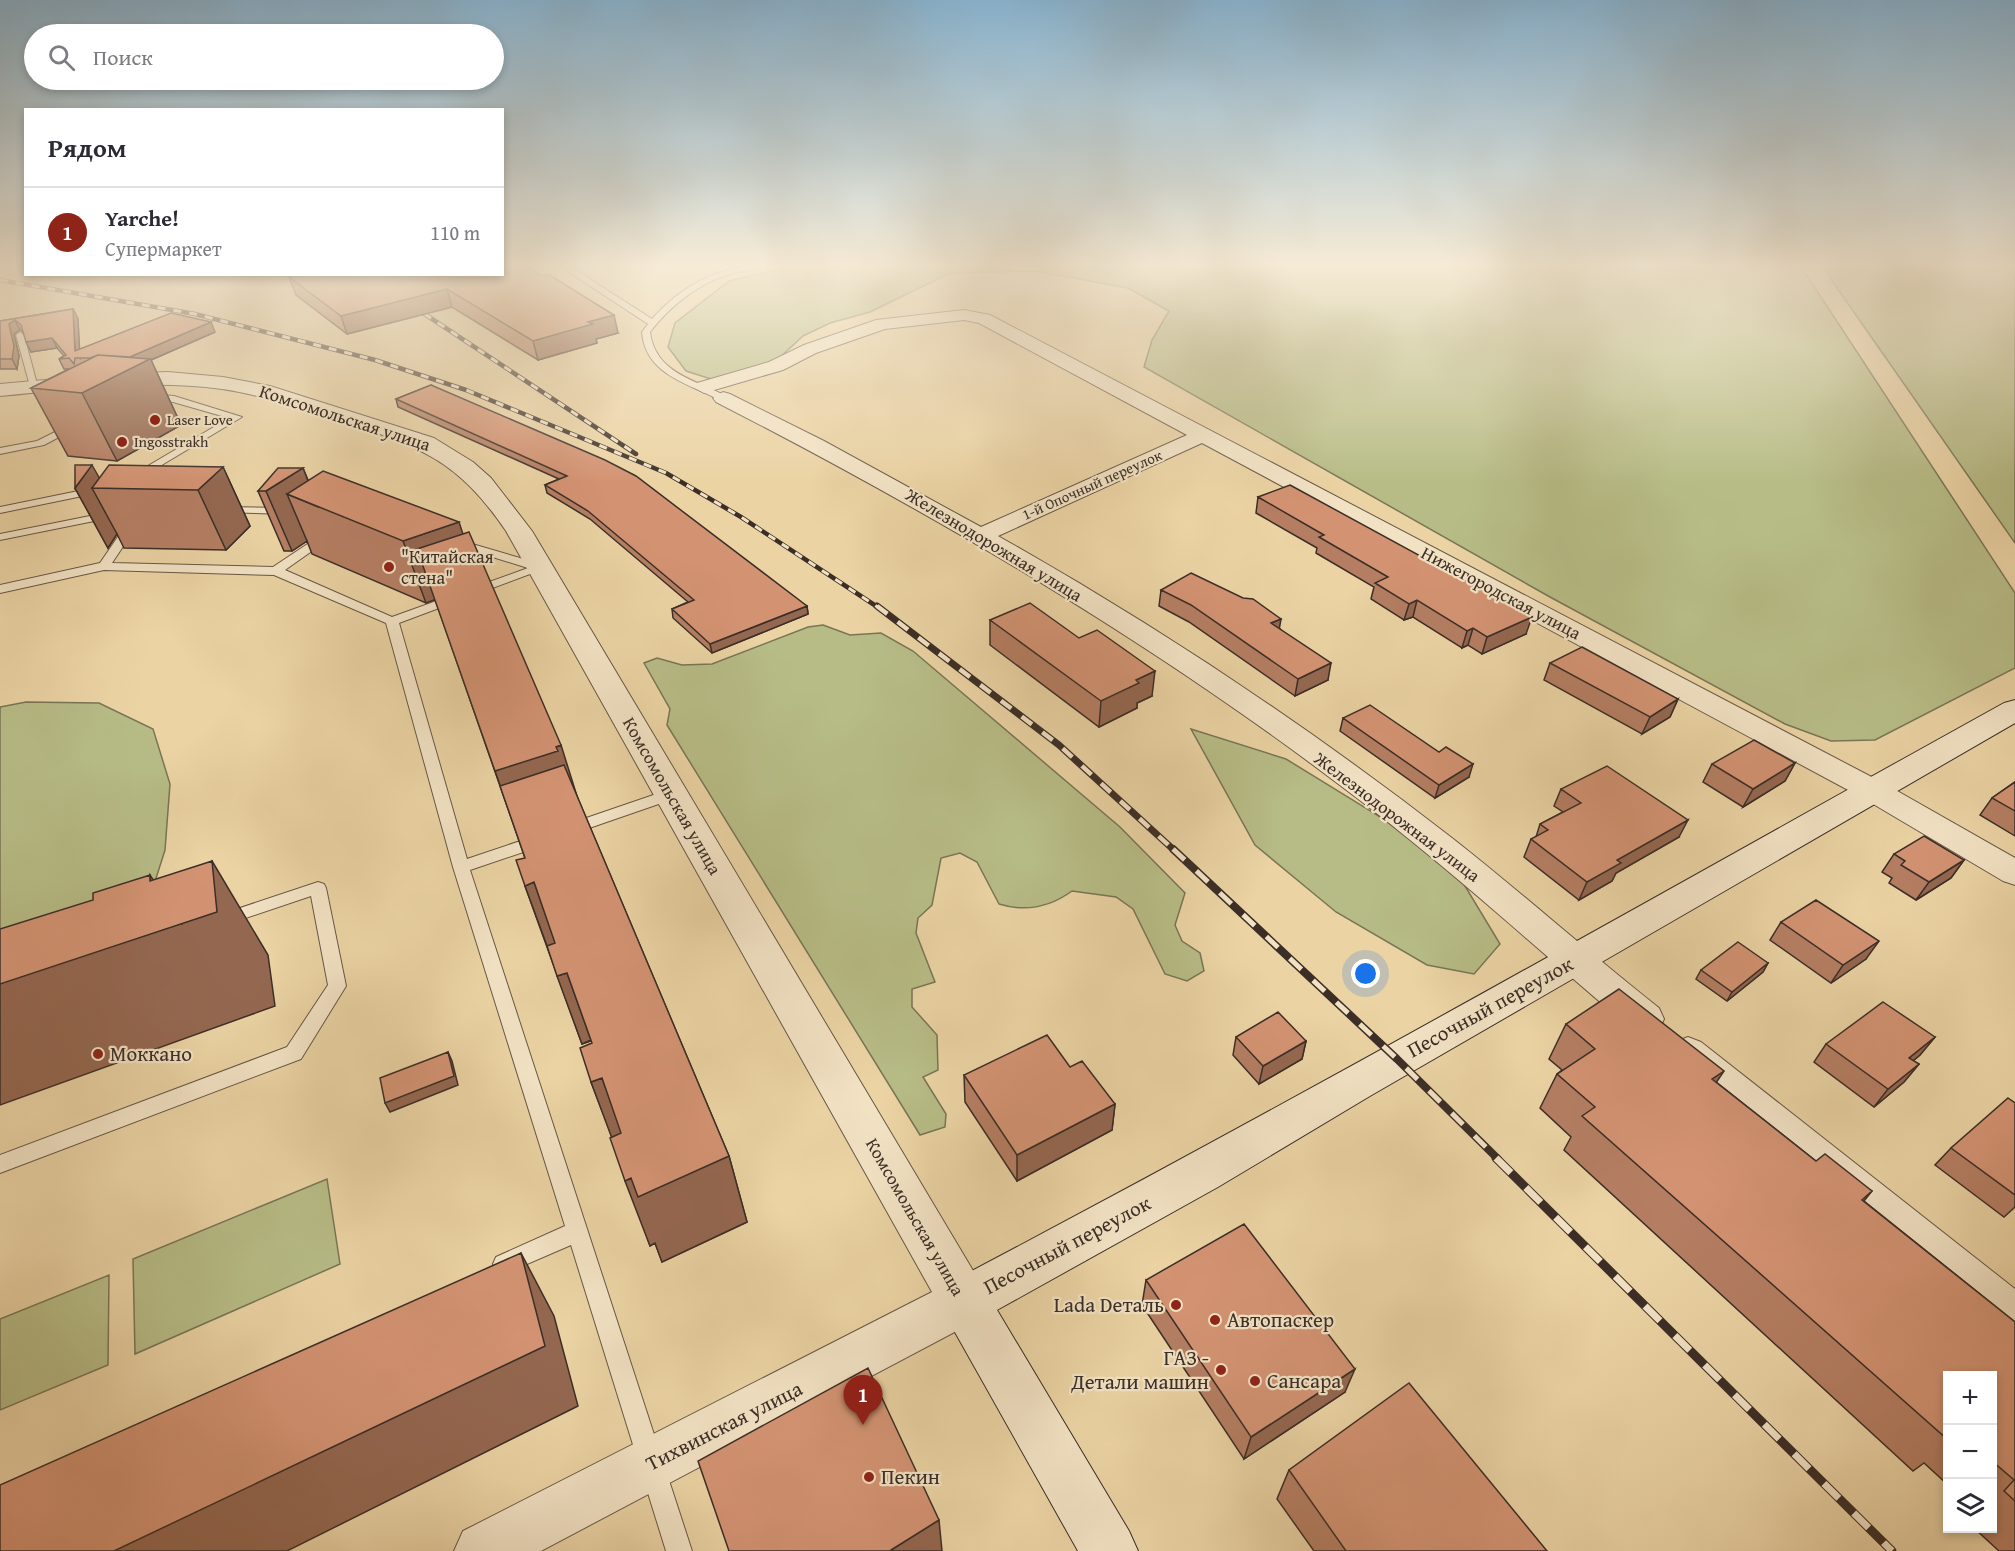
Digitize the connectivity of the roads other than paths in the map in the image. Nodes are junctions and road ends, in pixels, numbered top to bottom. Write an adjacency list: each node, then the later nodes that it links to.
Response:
1 (21, 337): 6 (lane)
2 (647, 337): 8 (lane)
3 (843, 337): 8 (street, Нижегородская улица)
4 (1019, 337): 10 (street, Нижегородская улица)
5 (163, 379): 6 (street, Комсомольская улица); 13 (lane); 22 (street, Комсомольская улица)
6 (35, 386): 7 (street, Комсомольская улица)
7 (0, 390)
8 (714, 392): 18 (street, Железнодорожная улица)
9 (87, 421): 11 (lane)
10 (1203, 435): 18 (street, 1-й Опочный переулок); 27 (street, Нижегородская улица)
11 (0, 451)
12 (142, 509): 21 (lane)
13 (0, 510)
14 (211, 510): 15 (lane)
15 (302, 512)
16 (120, 513): 19 (lane)
17 (332, 532): 23 (lane)
18 (980, 536): 32 (street, Железнодорожная улица)
19 (0, 537)
20 (450, 540): 22 (lane)
21 (104, 566): 23 (lane); 24 (lane)
22 (540, 568): 25 (lane); 28 (street, Комсомольская улица)
23 (276, 571): 25 (lane)
24 (0, 589)
25 (392, 621): 29 (lane)
26 (2015, 710): 27 (street, Песочный переулок)
27 (1874, 790): 30 (street, Нижегородская улица); 32 (street, Песочный переулок)
28 (671, 794): 29 (lane); 36 (street, Комсомольская улица)
29 (461, 867): 34 (lane)
30 (2015, 873)
31 (204, 926): 33 (lane)
32 (1573, 960): 36 (street, Песочный переулок); 37 (street, Железнодорожная улица)
33 (0, 1164)
34 (577, 1231): 35 (lane); 38 (lane)
35 (490, 1270)
36 (964, 1301): 38 (street, Тихвинская улица); 41 (street, Комсомольская улица)
37 (2015, 1317)
38 (653, 1463): 39 (street, Тихвинская улица); 40 (lane)
39 (483, 1551)
40 (679, 1551)
41 (1109, 1551)

